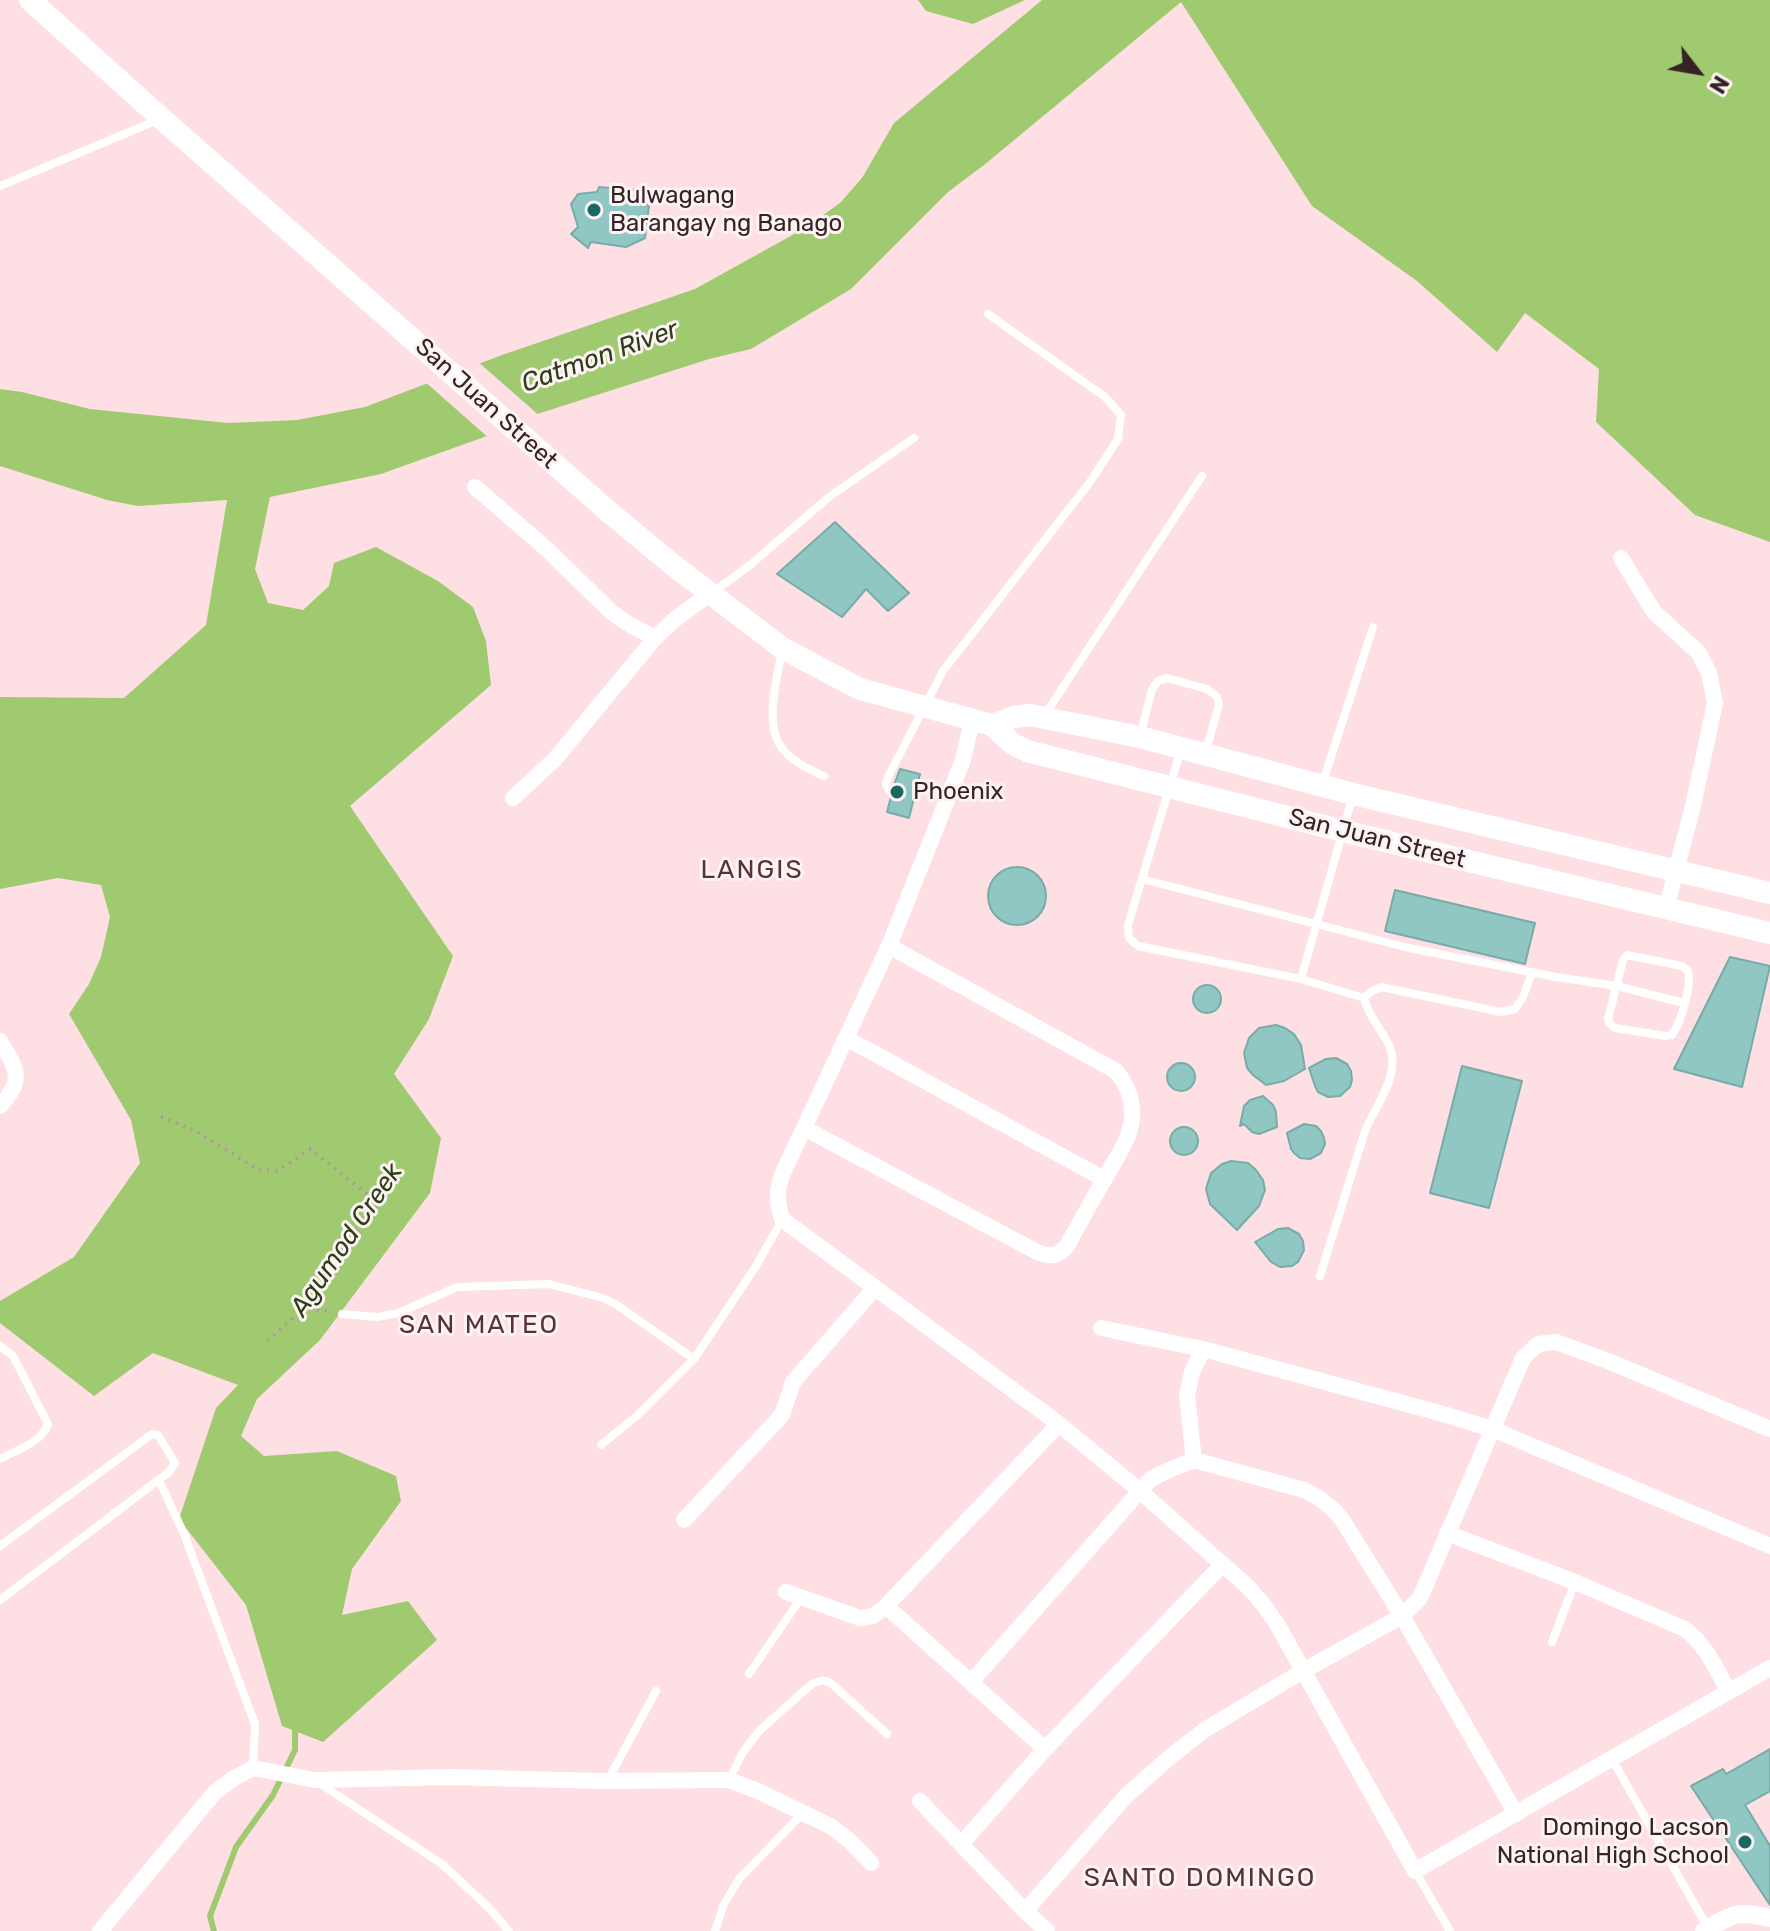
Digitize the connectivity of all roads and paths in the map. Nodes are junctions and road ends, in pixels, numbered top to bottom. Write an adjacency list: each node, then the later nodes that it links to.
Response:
1 (30, 0): 2 (main road, San Juan Street)
2 (161, 118): 3 (lane); 9 (main road, San Juan Street)
3 (0, 186)
4 (988, 314): 13 (lane)
5 (914, 438): 9 (lane)
6 (1202, 476): 14 (lane)
7 (475, 487): 11 (street)
8 (1621, 558): 26 (street)
9 (711, 593): 11 (street); 12 (main road, San Juan Street)
10 (1373, 627): 20 (lane)
11 (655, 638): 24 (street)
12 (782, 648): 13 (main road, San Juan Street); 19 (lane)
13 (924, 707): 15 (main road, San Juan Street); 22 (lane)
14 (1043, 717): 15 (main road, San Juan Street); 16 (main road, San Juan Street)
15 (982, 723): 21 (main road, San Juan Street); 32 (street)
16 (1140, 737): 17 (main road, San Juan Street); 18 (lane)
17 (1181, 748): 18 (main road, San Juan Street); 21 (lane)
18 (1205, 755): 20 (main road, San Juan Street)
19 (824, 776)
20 (1322, 786): 23 (main road, San Juan Street)
21 (1170, 788): 25 (main road, San Juan Street); 27 (lane)
22 (889, 790)
23 (1353, 794): 25 (lane); 26 (main road, San Juan Street)
24 (513, 798)
25 (1343, 831): 29 (main road, San Juan Street); 30 (lane)
26 (1676, 870): 28 (main road, San Juan Street); 29 (street)
27 (1142, 879): 30 (lane); 34 (lane)
28 (1770, 893)
29 (1666, 909): 31 (main road, San Juan Street)
30 (1317, 925): 33 (lane); 34 (lane)
31 (1770, 933)
32 (889, 946): 38 (street); 43 (street)
33 (1532, 972): 35 (lane); 36 (lane)
34 (1301, 979): 36 (lane)
35 (1617, 986): 37 (lane); 37 (lane); 37 (lane)
36 (1364, 998): 45 (lane)
37 (1684, 1003)
38 (846, 1038): 42 (street); 43 (street)
39 (0, 1041): 40 (street)
40 (0, 1106)
41 (161, 1117): 47 (path)
42 (804, 1128): 43 (street); 44 (street)
43 (1104, 1179)
44 (782, 1219): 46 (street); 54 (lane)
45 (1320, 1276)
46 (875, 1288): 55 (street); 63 (street)
47 (309, 1308): 48 (path); 51 (path)
48 (324, 1310)
49 (342, 1314): 54 (lane)
50 (1101, 1328): 53 (street)
51 (265, 1343)
52 (0, 1346): 59 (lane)
53 (1203, 1349): 56 (street); 60 (street)
54 (694, 1359): 58 (lane)
55 (1059, 1424): 62 (street); 71 (street)
56 (1492, 1429): 57 (street); 64 (street); 66 (street)
57 (1770, 1429)
58 (601, 1445)
59 (0, 1459)
60 (1194, 1460): 62 (street); 72 (street)
61 (159, 1480): 65 (lane); 70 (lane); 83 (lane)
62 (1140, 1491): 67 (street); 77 (street)
63 (684, 1520)
64 (1447, 1533): 68 (street); 72 (street)
65 (0, 1546)
66 (1770, 1546)
67 (1223, 1564): 75 (street); 81 (street)
68 (1575, 1582): 73 (lane); 79 (street)
69 (793, 1595): 71 (street); 76 (lane)
70 (0, 1600)
71 (886, 1606): 77 (street)
72 (1402, 1616): 75 (street); 89 (street)
73 (1552, 1642)
74 (1770, 1668): 79 (street)
75 (1303, 1671): 92 (street); 93 (street)
76 (749, 1674)
77 (971, 1682): 81 (street)
78 (656, 1691): 86 (lane)
79 (1729, 1692): 82 (street)
80 (887, 1734): 85 (lane)
81 (1045, 1749): 90 (street)
82 (1612, 1759): 89 (street); 95 (lane)
83 (257, 1769): 84 (street); 96 (street)
84 (311, 1779): 86 (street); 97 (lane)
85 (729, 1780): 86 (street); 88 (street)
86 (607, 1781)
87 (920, 1801): 90 (street)
88 (802, 1814): 91 (street); 98 (lane)
89 (1516, 1814): 92 (street)
90 (961, 1844): 93 (street)
91 (871, 1863)
92 (1415, 1871): 100 (lane)
93 (1025, 1911): 99 (street)
94 (1770, 1918): 95 (street)
95 (1704, 1926)
96 (100, 1931)
97 (509, 1931)
98 (715, 1931)
99 (1047, 1931)
100 (1450, 1931)

